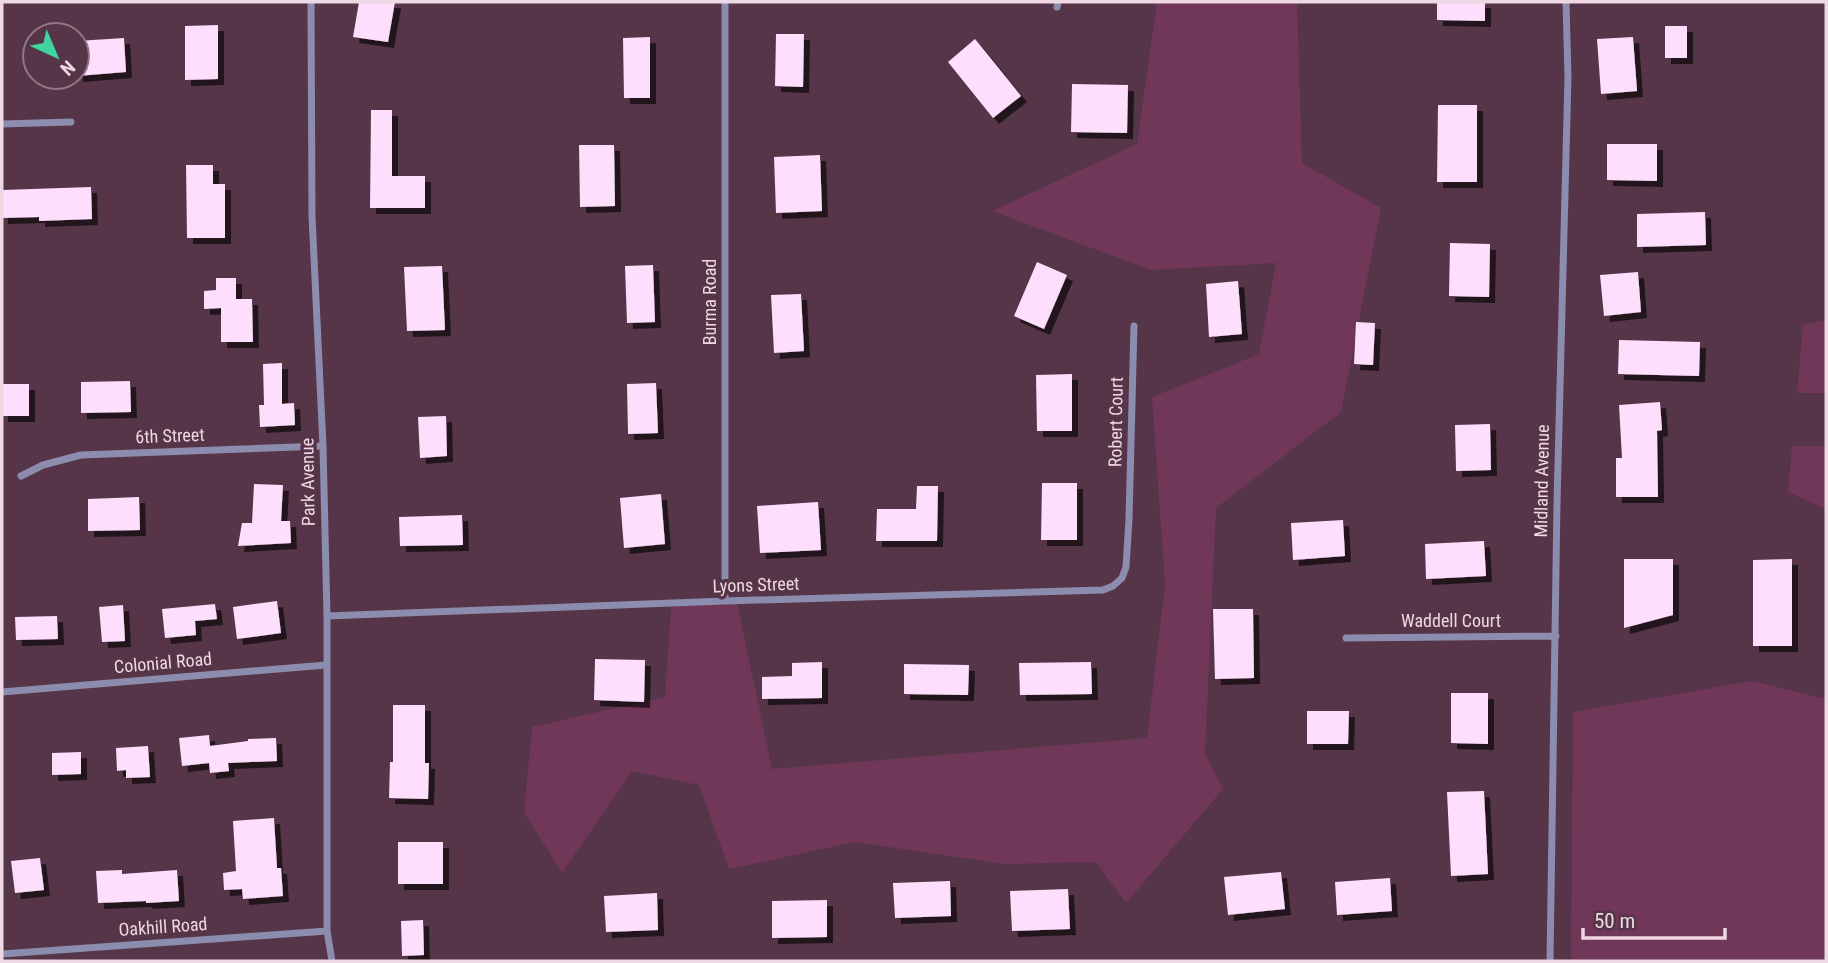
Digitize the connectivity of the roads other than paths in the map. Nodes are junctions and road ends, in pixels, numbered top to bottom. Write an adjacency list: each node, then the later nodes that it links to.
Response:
1 (311, 2): 7 (street, Park Avenue)
2 (725, 2): 10 (street, Burma Road)
3 (1566, 2): 12 (street, Midland Avenue)
4 (71, 122): 5 (street)
5 (2, 124)
6 (1134, 326): 9 (street, Robert Court)
7 (323, 446): 8 (street, 6th Street); 11 (street, Park Avenue)
8 (21, 476)
9 (1129, 519): 10 (street, Lyons Street)
10 (725, 601): 11 (street, Lyons Street)
11 (327, 616): 14 (street, Park Avenue)
12 (1556, 636): 13 (street, Waddell Court); 19 (street, Midland Avenue)
13 (1346, 638)
14 (326, 665): 15 (street, Colonial Road); 16 (street, Park Avenue)
15 (2, 692)
16 (327, 931): 17 (street, Oakhill Road); 18 (street, Park Avenue)
17 (2, 954)
18 (332, 961)
19 (1550, 961)

